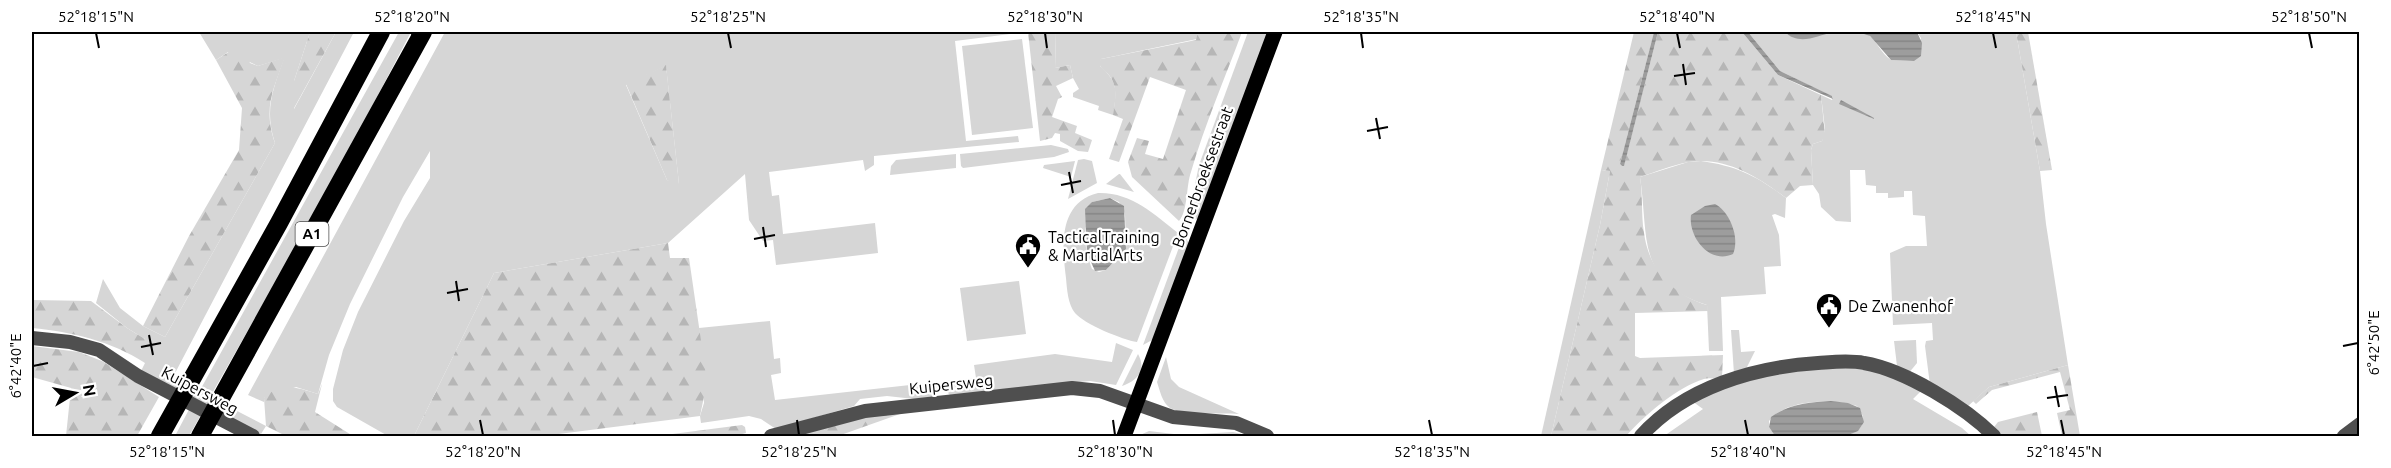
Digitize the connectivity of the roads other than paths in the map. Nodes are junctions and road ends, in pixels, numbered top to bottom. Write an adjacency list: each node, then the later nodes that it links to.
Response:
1 (381, 32): 7 (highway, A1)
2 (423, 32): 8 (highway, A1)
3 (1275, 32): 5 (main road, Bornerbroeksestraat)
4 (32, 338): 9 (street, Kuipersweg)
5 (1136, 404): 10 (street, Kuipersweg); 11 (main road, Bornerbroeksestraat); 12 (street, Kuipersweg)
6 (2360, 424): 15 (street)
7 (160, 436)
8 (200, 436)
9 (253, 436)
10 (771, 436)
11 (1124, 436)
12 (1268, 436)
13 (1641, 436): 14 (street)
14 (1994, 436)
15 (2344, 436)

